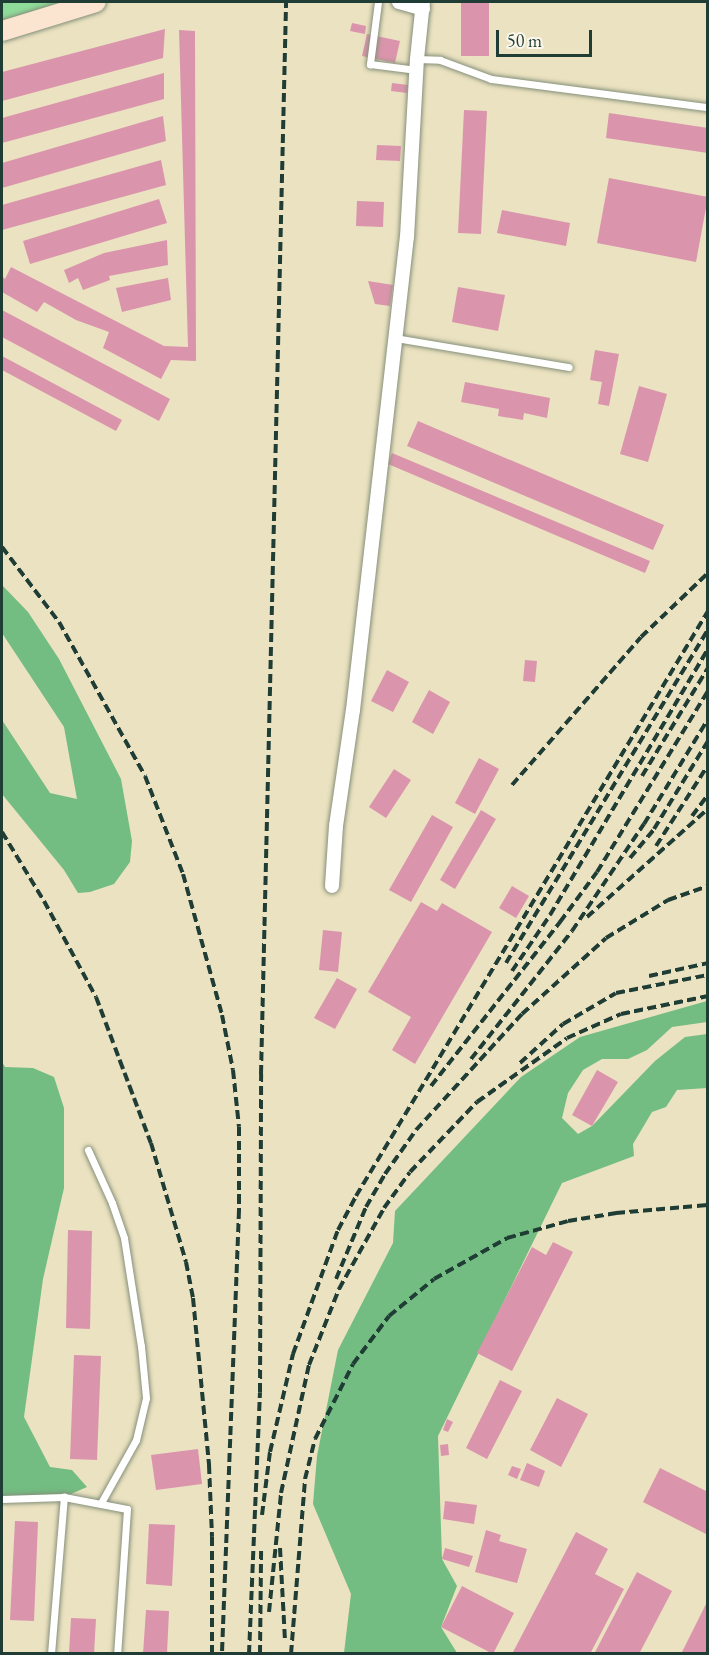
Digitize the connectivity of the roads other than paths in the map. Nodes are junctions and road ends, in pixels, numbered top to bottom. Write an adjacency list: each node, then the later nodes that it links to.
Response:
1 (96, 2): 5 (main road)
2 (378, 2): 6 (lane)
3 (399, 2): 4 (street)
4 (423, 5): 6 (street)
5 (2, 31)
6 (417, 64): 7 (lane); 8 (street)
7 (708, 107)
8 (395, 338): 9 (lane); 10 (street)
9 (569, 367)
10 (332, 886)
11 (88, 1150): 14 (lane)
12 (64, 1497): 13 (lane); 14 (lane); 15 (lane)
13 (2, 1499)
14 (101, 1503): 16 (lane)
15 (51, 1653)
16 (117, 1653)

